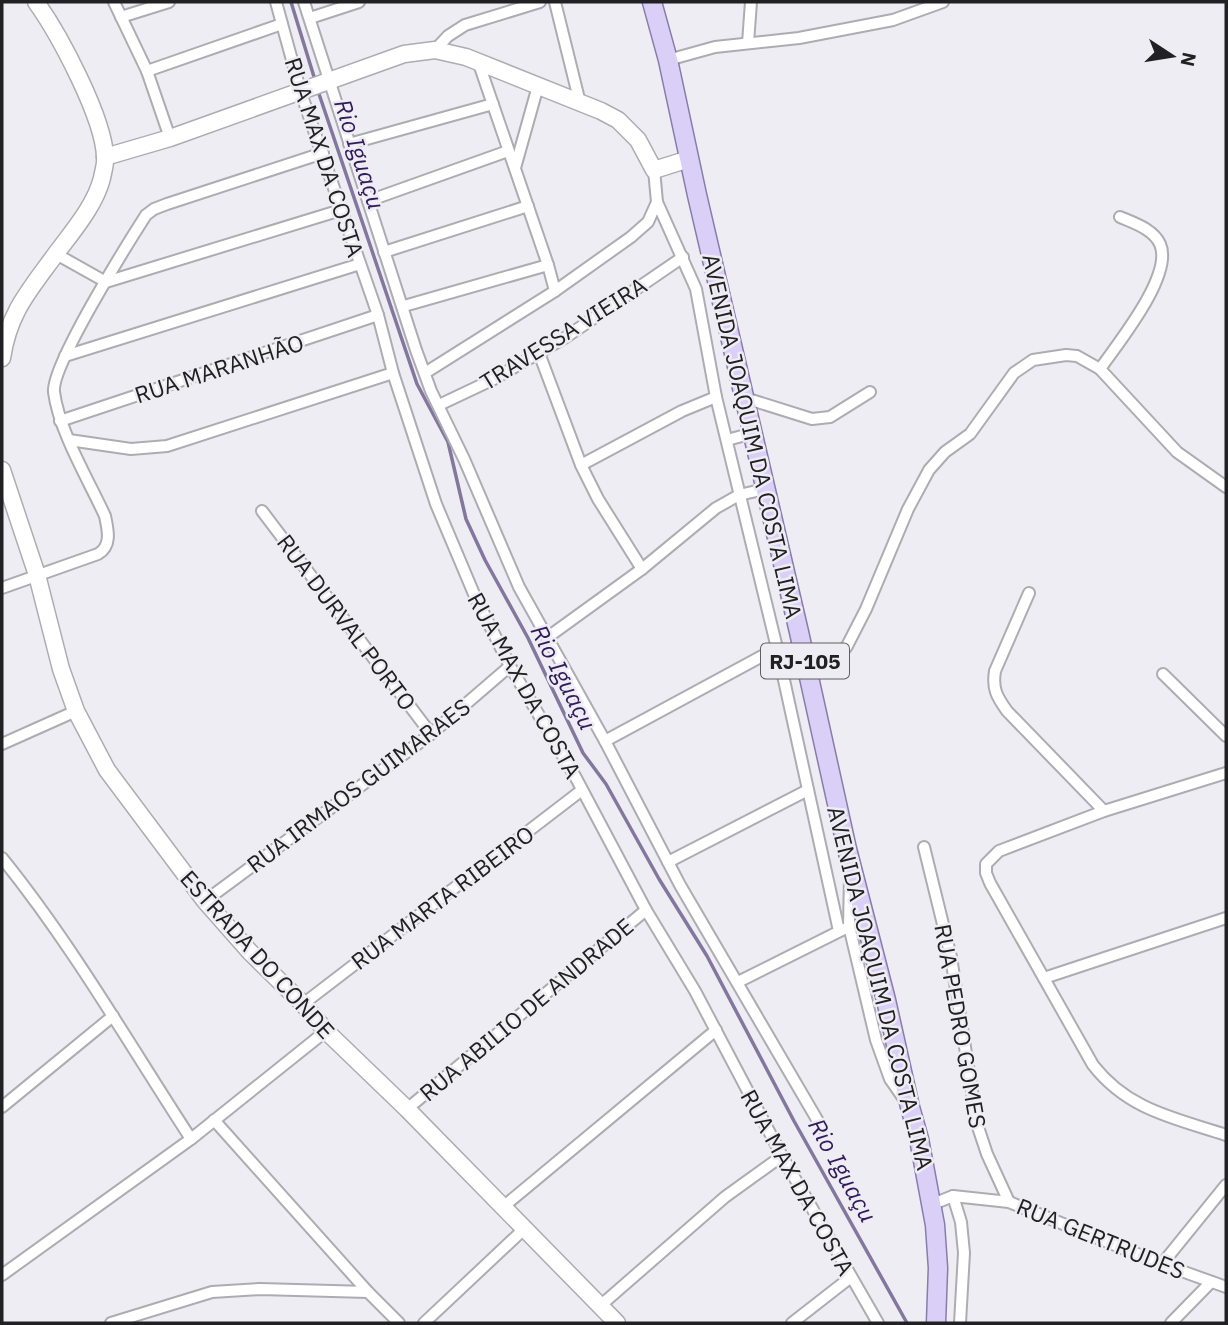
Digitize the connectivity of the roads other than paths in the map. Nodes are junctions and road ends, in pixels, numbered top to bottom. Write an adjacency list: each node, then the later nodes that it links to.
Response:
1 (36, 2): 29 (street)
2 (114, 2): 12 (street)
3 (169, 2): 12 (street)
4 (275, 2): 14 (street, RUA MAX DA COSTA)
5 (304, 2): 13 (street, RUA MAX DA COSTA)
6 (359, 2): 13 (street)
7 (540, 2): 16 (street)
8 (555, 2): 23 (street)
9 (652, 2): 17 (main road, AVENIDA JOAQUIM DA COSTA LIMA / RJ-105)
10 (751, 2): 15 (street)
11 (943, 2): 15 (street)
12 (121, 17): 19 (street)
13 (310, 18): 20 (street, RUA MAX DA COSTA)
14 (282, 24): 19 (street); 22 (street, RUA MAX DA COSTA)
15 (748, 43): 17 (street)
16 (435, 50): 18 (street); 20 (street)
17 (668, 60): 30 (main road, AVENIDA JOAQUIM DA COSTA LIMA / RJ-105)
18 (478, 61): 21 (street); 24 (street)
19 (147, 71): 25 (street)
20 (329, 81): 22 (street); 26 (street, RUA MAX DA COSTA)
21 (538, 86): 23 (street); 31 (street)
22 (302, 92): 25 (street); 28 (street, RUA MAX DA COSTA)
23 (580, 103): 32 (street)
24 (493, 104): 26 (street); 27 (street)
25 (170, 138): 29 (street)
26 (349, 144): 33 (street, RUA MAX DA COSTA)
27 (509, 151): 31 (street); 33 (street)
28 (323, 153): 36 (street, RUA MAX DA COSTA); 43 (street)
29 (105, 157): 39 (street)
30 (690, 159): 32 (street); 56 (main road, AVENIDA JOAQUIM DA COSTA LIMA / RJ-105)
31 (515, 168): 35 (street)
32 (654, 170): 34 (street)
33 (368, 201): 38 (street, RUA MAX DA COSTA)
34 (657, 202): 40 (street); 44 (street)
35 (528, 206): 38 (street); 42 (street)
36 (341, 210): 41 (street, RUA MAX DA COSTA); 43 (street)
37 (1120, 218): 51 (street)
38 (384, 252): 45 (street, RUA MAX DA COSTA)
39 (56, 254): 43 (street); 47 (street)
40 (683, 257): 48 (street, TRAVESSA VIEIRA); 55 (street)
41 (360, 264): 46 (street, RUA MAX DA COSTA); 49 (street)
42 (548, 265): 44 (street); 45 (street)
43 (106, 282): 49 (street)
44 (555, 291): 53 (street)
45 (404, 306): 53 (street, RUA MAX DA COSTA)
46 (378, 315): 52 (street, RUA MAX DA COSTA); 58 (street, RUA MARANHÃO)
47 (4, 334): 50 (street)
48 (539, 354): 57 (street, TRAVESSA VIEIRA); 62 (street)
49 (65, 356): 58 (street)
50 (2, 358)
51 (1100, 369): 64 (street); 75 (street)
52 (393, 373): 60 (street); 74 (street, RUA MAX DA COSTA)
53 (425, 373): 57 (street, RUA MAX DA COSTA)
54 (870, 392): 56 (street)
55 (716, 397): 61 (street); 62 (street)
56 (745, 398): 59 (main road, AVENIDA JOAQUIM DA COSTA LIMA / RJ-105)
57 (439, 405): 72 (street, RUA MAX DA COSTA)
58 (60, 421): 60 (street)
59 (753, 433): 61 (street); 65 (main road, AVENIDA JOAQUIM DA COSTA LIMA / RJ-105)
60 (69, 440): 69 (street)
61 (727, 440): 66 (street)
62 (581, 465): 68 (street)
63 (2, 470): 69 (street, ESTRADA DO CONDE)
64 (1226, 487)
65 (765, 489): 66 (street); 75 (main road, AVENIDA JOAQUIM DA COSTA LIMA / RJ-105)
66 (739, 495): 68 (street); 73 (street)
67 (262, 511): 78 (street, RUA DURVAL PORTO)
68 (642, 569): 72 (street)
69 (37, 575): 70 (street); 77 (street, ESTRADA DO CONDE)
70 (2, 588)
71 (1029, 593): 85 (street)
72 (548, 637): 80 (street, RUA MAX DA COSTA)
73 (777, 648): 80 (street); 84 (street)
74 (510, 666): 78 (street, RUA IRMAOS GUIMARAES); 83 (street, RUA MAX DA COSTA)
75 (808, 674): 89 (main road, AVENIDA JOAQUIM DA COSTA LIMA / RJ-105)
76 (1163, 674): 79 (street)
77 (76, 711): 81 (street); 90 (street, ESTRADA DO CONDE)
78 (431, 734): 90 (street, RUA IRMAOS GUIMARAES)
79 (1226, 736)
80 (605, 741): 88 (street, RUA MAX DA COSTA)
81 (2, 744)
82 (1226, 773): 85 (street)
83 (582, 790): 91 (street, RUA MAX DA COSTA); 96 (street, RUA MARTA RIBEIRO)
84 (808, 790): 88 (street); 93 (street)
85 (1104, 811): 94 (street)
86 (924, 847): 110 (street, RUA PEDRO GOMES)
87 (2, 858): 97 (street)
88 (668, 862): 95 (street, RUA MAX DA COSTA)
89 (851, 867): 93 (street); 101 (main road, AVENIDA JOAQUIM DA COSTA LIMA / RJ-105)
90 (205, 901): 96 (street, ESTRADA DO CONDE)
91 (646, 910): 98 (street, RUA MAX DA COSTA); 102 (street, RUA ABILIO DE ANDRADE)
92 (1226, 918): 94 (street)
93 (844, 929): 95 (street); 101 (street)
94 (1044, 978): 105 (street)
95 (738, 982): 104 (street, RUA MAX DA COSTA)
96 (303, 1004): 99 (street, ESTRADA DO CONDE)
97 (113, 1016): 100 (street); 106 (street)
98 (716, 1030): 107 (street, RUA MAX DA COSTA); 112 (street)
99 (326, 1031): 102 (street, ESTRADA DO CONDE); 103 (street)
100 (2, 1106)
101 (909, 1107): 111 (main road, AVENIDA JOAQUIM DA COSTA LIMA / RJ-105)
102 (407, 1109): 112 (street, ESTRADA DO CONDE)
103 (214, 1120): 106 (street); 119 (street)
104 (822, 1128)
105 (1226, 1135)
106 (191, 1139): 115 (street)
107 (782, 1156): 116 (street, RUA MAX DA COSTA); 120 (street)
108 (1226, 1185): 114 (street)
109 (953, 1196): 110 (street, RUA GERTRUDES); 111 (street, RUA GERTRUDES); 128 (street)
110 (1009, 1202): 114 (street, RUA GERTRUDES)
111 (933, 1204): 127 (main road, AVENIDA JOAQUIM DA COSTA LIMA / RJ-105)
112 (503, 1207): 113 (street, ESTRADA DO CONDE)
113 (524, 1229): 120 (street, ESTRADA DO CONDE); 123 (street)
114 (1162, 1264): 117 (street, RUA GERTRUDES)
115 (2, 1275)
116 (851, 1278): 125 (street); 126 (street, RUA MAX DA COSTA)
117 (1212, 1282): 118 (street, RUA GERTRUDES); 129 (street)
118 (1226, 1287)
119 (368, 1292): 121 (street); 122 (street)
120 (600, 1306): 124 (street, ESTRADA DO CONDE)
121 (111, 1323)
122 (399, 1323)
123 (424, 1323)
124 (617, 1323)
125 (792, 1323)
126 (878, 1323)
127 (936, 1323)
128 (960, 1323)
129 (1171, 1323)

